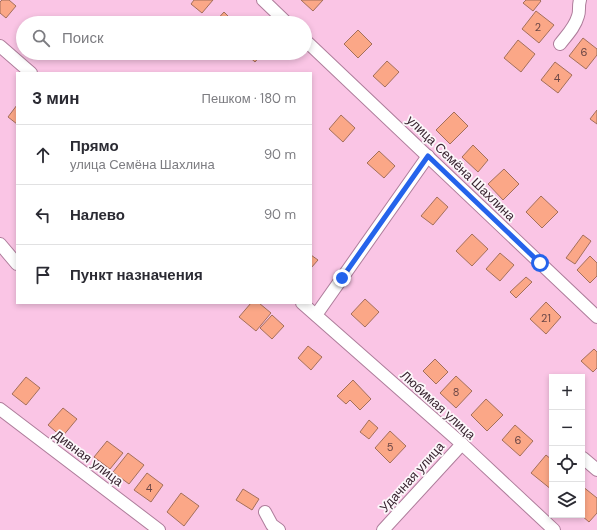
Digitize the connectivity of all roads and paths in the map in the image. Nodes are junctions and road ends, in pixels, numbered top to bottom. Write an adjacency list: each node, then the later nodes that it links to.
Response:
1 (263, 0): 3 (street)
2 (580, 0): 4 (street)
3 (280, 16)
4 (560, 44)
5 (0, 46): 7 (street)
6 (312, 47): 10 (street, улица Семёна Шахлина)
7 (16, 60)
8 (16, 60): 9 (street)
9 (30, 72)
10 (428, 156): 14 (street); 15 (street, улица Семёна Шахлина)
11 (0, 244): 12 (street)
12 (16, 263)
13 (303, 304): 14 (street, Любимая улица)
14 (316, 315): 17 (street, Любимая улица)
15 (597, 317)
16 (0, 408): 21 (street, Дивная улица)
17 (462, 444): 23 (street, Удачная улица); 24 (street, Любимая улица)
18 (585, 460): 19 (street)
19 (597, 470)
20 (265, 512): 22 (street)
21 (159, 530)
22 (279, 530)
23 (383, 530)
24 (554, 530)

